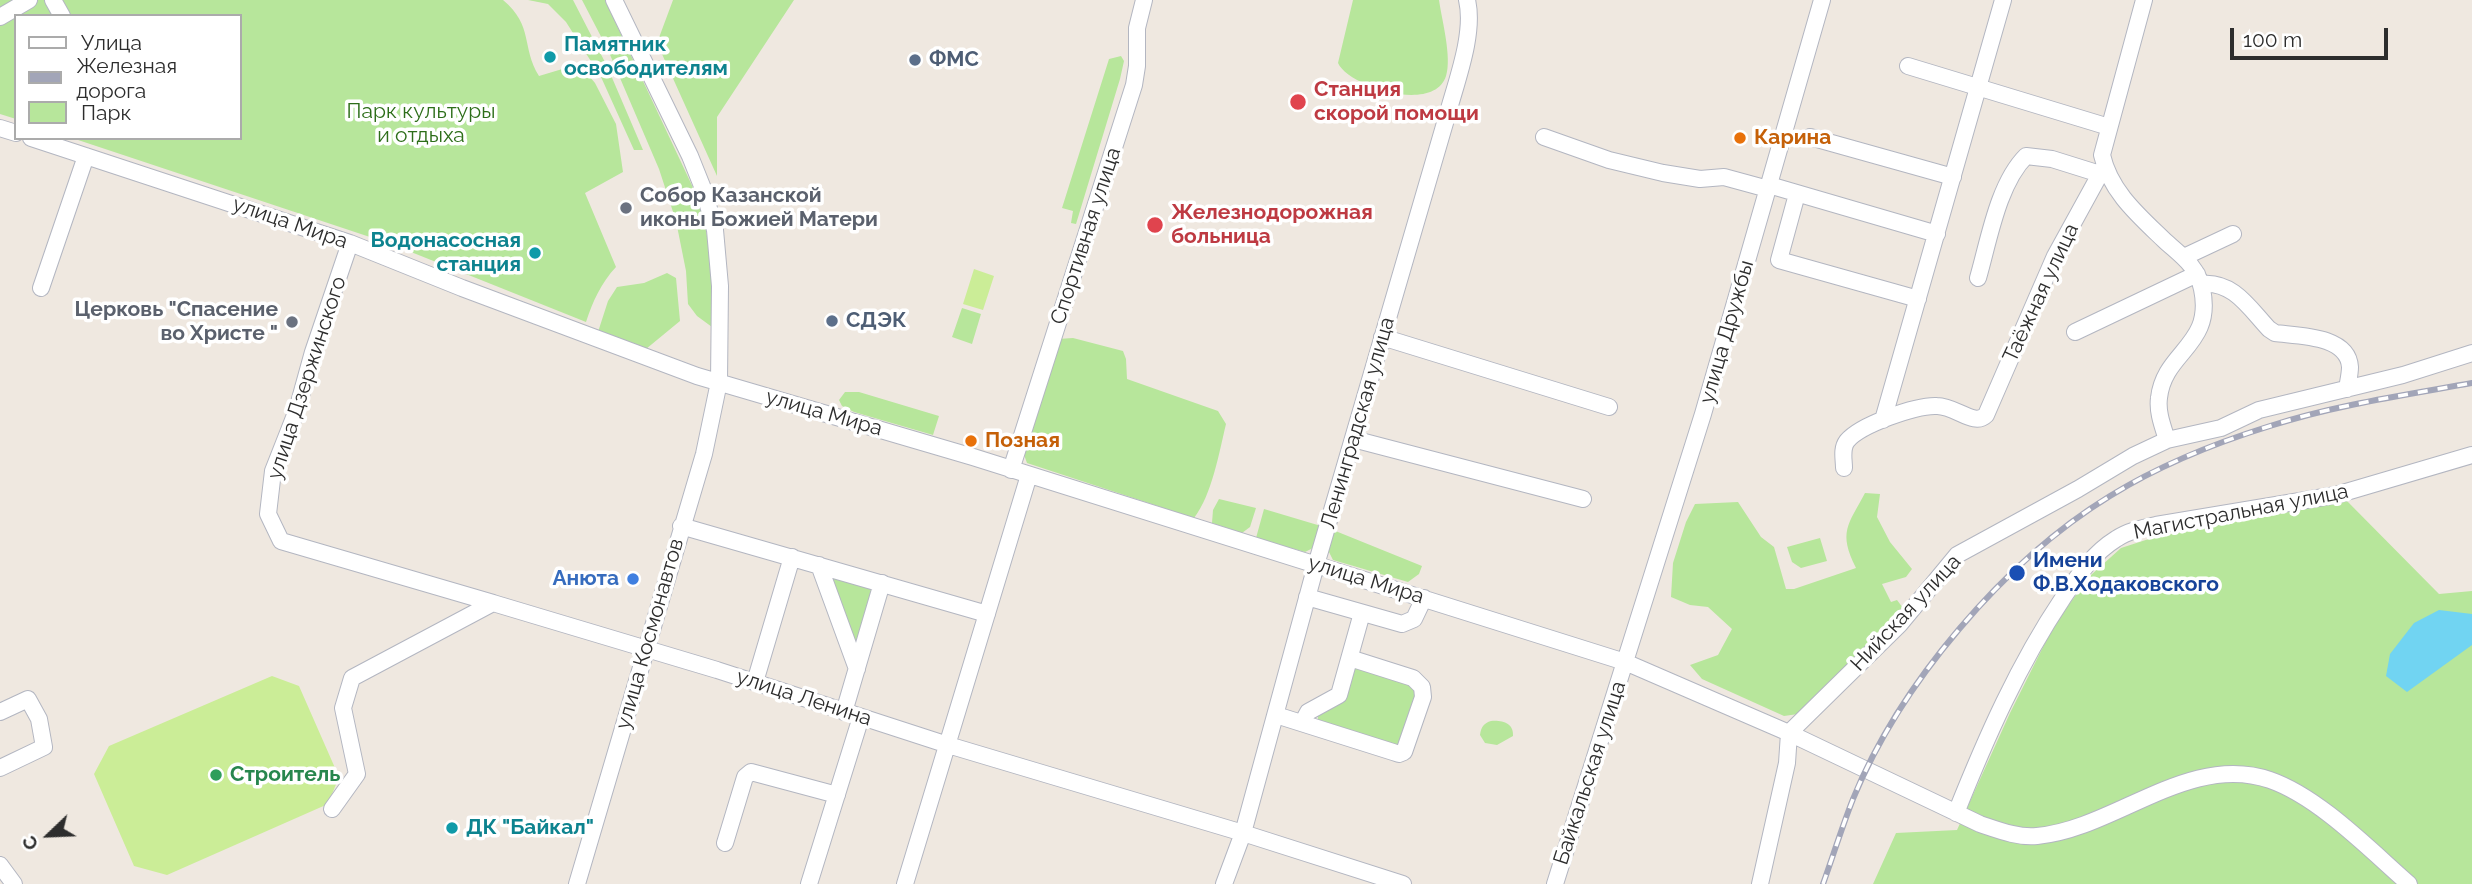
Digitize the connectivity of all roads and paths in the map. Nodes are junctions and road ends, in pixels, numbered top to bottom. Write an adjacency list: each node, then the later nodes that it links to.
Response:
1 (29, 0): 8 (street)
2 (614, 0): 31 (street, улица Космонавтов)
3 (1144, 0): 39 (street, Спортивная улица)
4 (1466, 0): 29 (street, Ленинградская улица)
5 (1822, 0): 18 (street, улица Дружбы)
6 (2003, 0): 10 (street)
7 (2144, 0): 11 (street, Таёжная улица)
8 (0, 17)
9 (1908, 66): 10 (street)
10 (1979, 86): 11 (street); 17 (street)
11 (2109, 127): 16 (street, Таёжная улица)
12 (1544, 137): 18 (street)
13 (1810, 137): 17 (street)
14 (37, 140): 15 (street, улица Мира)
15 (86, 156): 22 (street, улица Мира); 26 (street)
16 (2102, 169): 23 (street); 24 (street); 34 (street, Таёжная улица)
17 (1953, 177): 20 (street)
18 (1769, 187): 19 (street); 55 (street, улица Дружбы)
19 (1797, 194): 20 (street); 27 (street)
20 (1937, 234): 27 (street)
21 (2233, 234): 23 (street)
22 (350, 243): 31 (street, улица Мира); 50 (street, улица Дзержинского)
23 (2184, 257): 25 (street)
24 (1978, 278)
25 (2199, 279): 28 (street); 32 (street); 36 (street)
26 (41, 288)
27 (1918, 299): 34 (street)
28 (2075, 332)
29 (1382, 337): 33 (street); 35 (street, Ленинградская улица)
30 (2472, 353): 32 (street)
31 (719, 382): 39 (street, улица Мира); 42 (street, улица Космонавтов)
32 (2347, 389): 36 (street)
33 (1609, 407)
34 (1883, 420): 38 (street, Таёжная улица)
35 (1353, 439): 41 (street); 45 (street, Ленинградская улица)
36 (2167, 440): 63 (street, Нийская улица)
37 (2472, 455): 68 (street, Магистральная улица)
38 (1844, 468)
39 (1011, 470): 40 (street, улица Мира)
40 (1029, 475): 45 (street, улица Мира); 52 (street)
41 (1583, 499)
42 (681, 526): 43 (street); 53 (street, улица Космонавтов)
43 (792, 557): 44 (street); 57 (street)
44 (819, 565): 46 (street); 56 (street)
45 (1316, 565): 47 (street, улица Мира); 48 (street, Ленинградская улица)
46 (881, 583): 52 (street); 56 (street)
47 (1373, 583): 49 (street, улица Мира); 51 (street)
48 (1307, 597): 51 (street); 60 (street, Ленинградская улица)
49 (1423, 598): 51 (street); 55 (street, улица Мира)
50 (493, 603): 53 (street, улица Ленина); 67 (street)
51 (1364, 613): 54 (street)
52 (987, 614): 64 (street)
53 (647, 650): 57 (street, улица Ленина); 72 (street, улица Космонавтов)
54 (1350, 658): 62 (street); 62 (street)
55 (1625, 662): 63 (street, улица Мира); 78 (street, Байкальская улица)
56 (857, 669): 59 (street)
57 (755, 682): 59 (street, улица Ленина)
58 (0, 712): 65 (street)
59 (844, 712): 61 (street, улица Ленина)
60 (1276, 715): 62 (street); 69 (street, Ленинградская улица)
61 (860, 717): 64 (street, улица Ленина); 66 (street)
62 (1303, 723)
63 (1789, 733): 68 (street, улица Мира); 79 (street)
64 (948, 745): 69 (street, улица Ленина); 75 (street)
65 (0, 768)
66 (836, 795): 70 (street); 74 (street)
67 (332, 809)
68 (1956, 813): 80 (street, улица Мира)
69 (1243, 833): 76 (street, Ленинградская улица); 77 (street, улица Ленина)
70 (725, 843)
71 (0, 865): 73 (street)
72 (583, 883)
73 (13, 884)
74 (809, 884)
75 (905, 884)
76 (1224, 884)
77 (1403, 884)
78 (1555, 884)
79 (1760, 884)
80 (2409, 884)

